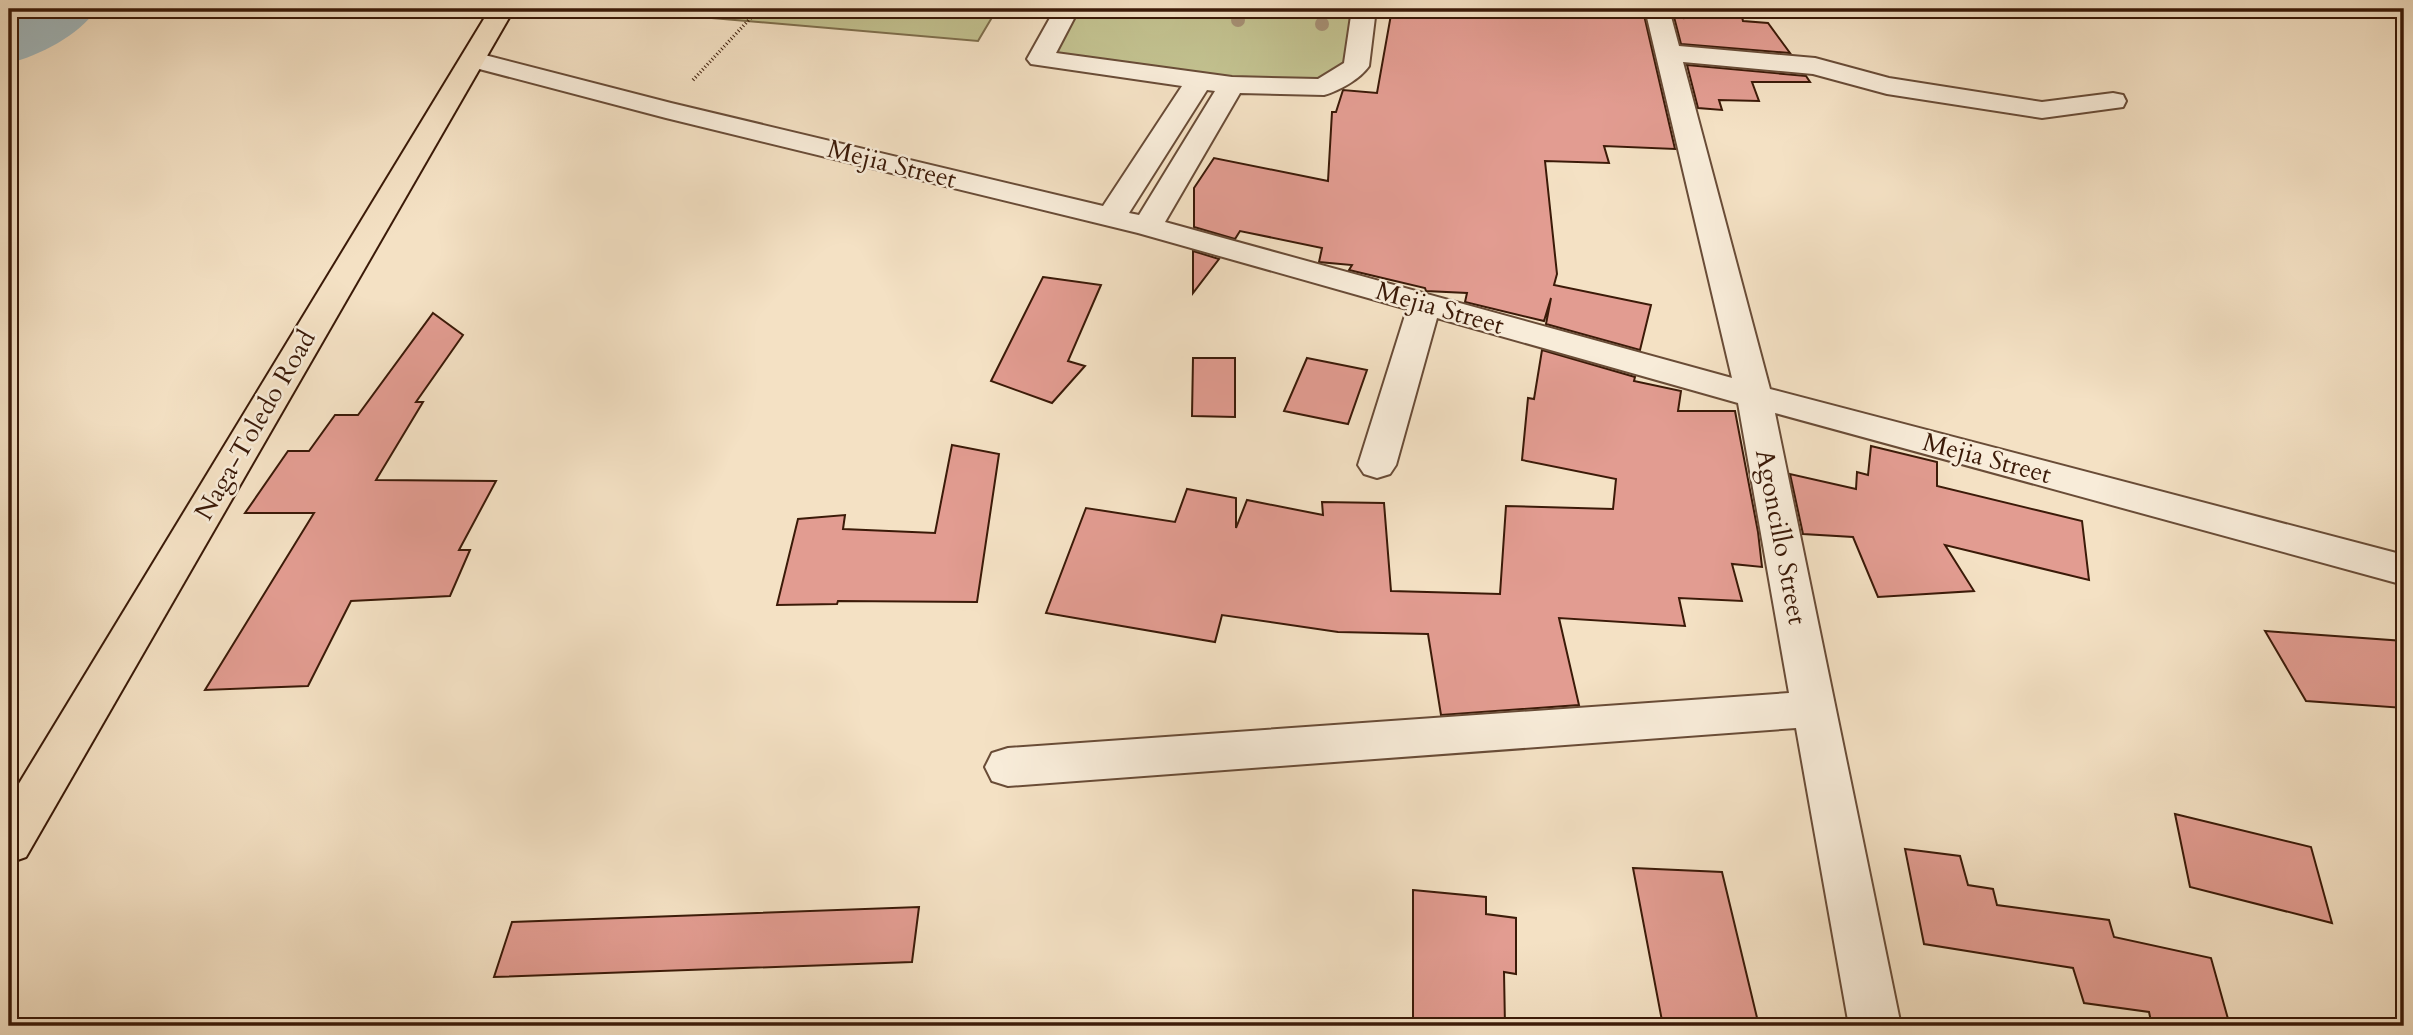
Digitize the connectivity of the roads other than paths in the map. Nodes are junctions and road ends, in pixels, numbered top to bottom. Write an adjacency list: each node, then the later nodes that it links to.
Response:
1 (502, 9): 6 (highway, Naga-Toledo Road)
2 (1067, 9): 7 (street)
3 (1364, 9): 8 (street)
4 (1657, 9): 5 (street, Agoncillo Street)
5 (1667, 53): 9 (street); 13 (street, Agoncillo Street)
6 (473, 60): 10 (street, Mejia Street); 18 (highway, Naga-Toledo Road)
7 (1199, 81): 8 (street); 10 (street)
8 (1232, 85): 11 (street)
9 (2113, 101)
10 (1111, 217): 11 (street, Mejia Street)
11 (1147, 226): 12 (street, Mejia Street)
12 (1425, 304): 13 (street, Mejia Street); 14 (street)
13 (1754, 396): 15 (street, Mejia Street); 16 (street, Agoncillo Street)
14 (1377, 465)
15 (2404, 570)
16 (1814, 709): 17 (street); 19 (street, Agoncillo Street)
17 (1008, 766)
18 (9, 842)
19 (1875, 1026)

